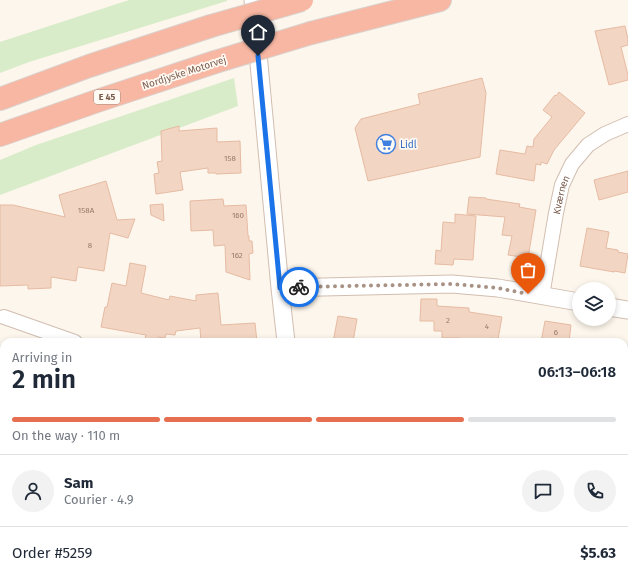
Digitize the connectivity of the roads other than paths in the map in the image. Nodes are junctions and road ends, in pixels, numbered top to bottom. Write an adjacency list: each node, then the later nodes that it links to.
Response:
1 (253, 0): 7 (street)
2 (302, 0): 4 (highway, bridge)
3 (440, 0): 6 (highway, Nordjyske Motorvej / E 45, bridge)
4 (0, 99)
5 (628, 124): 8 (street, Kværnen)
6 (0, 135)
7 (280, 288): 8 (street); 14 (street)
8 (542, 296): 9 (street)
9 (572, 301)
10 (616, 308): 11 (street)
11 (628, 310)
12 (4, 318): 13 (street)
13 (63, 338)
14 (286, 338)

